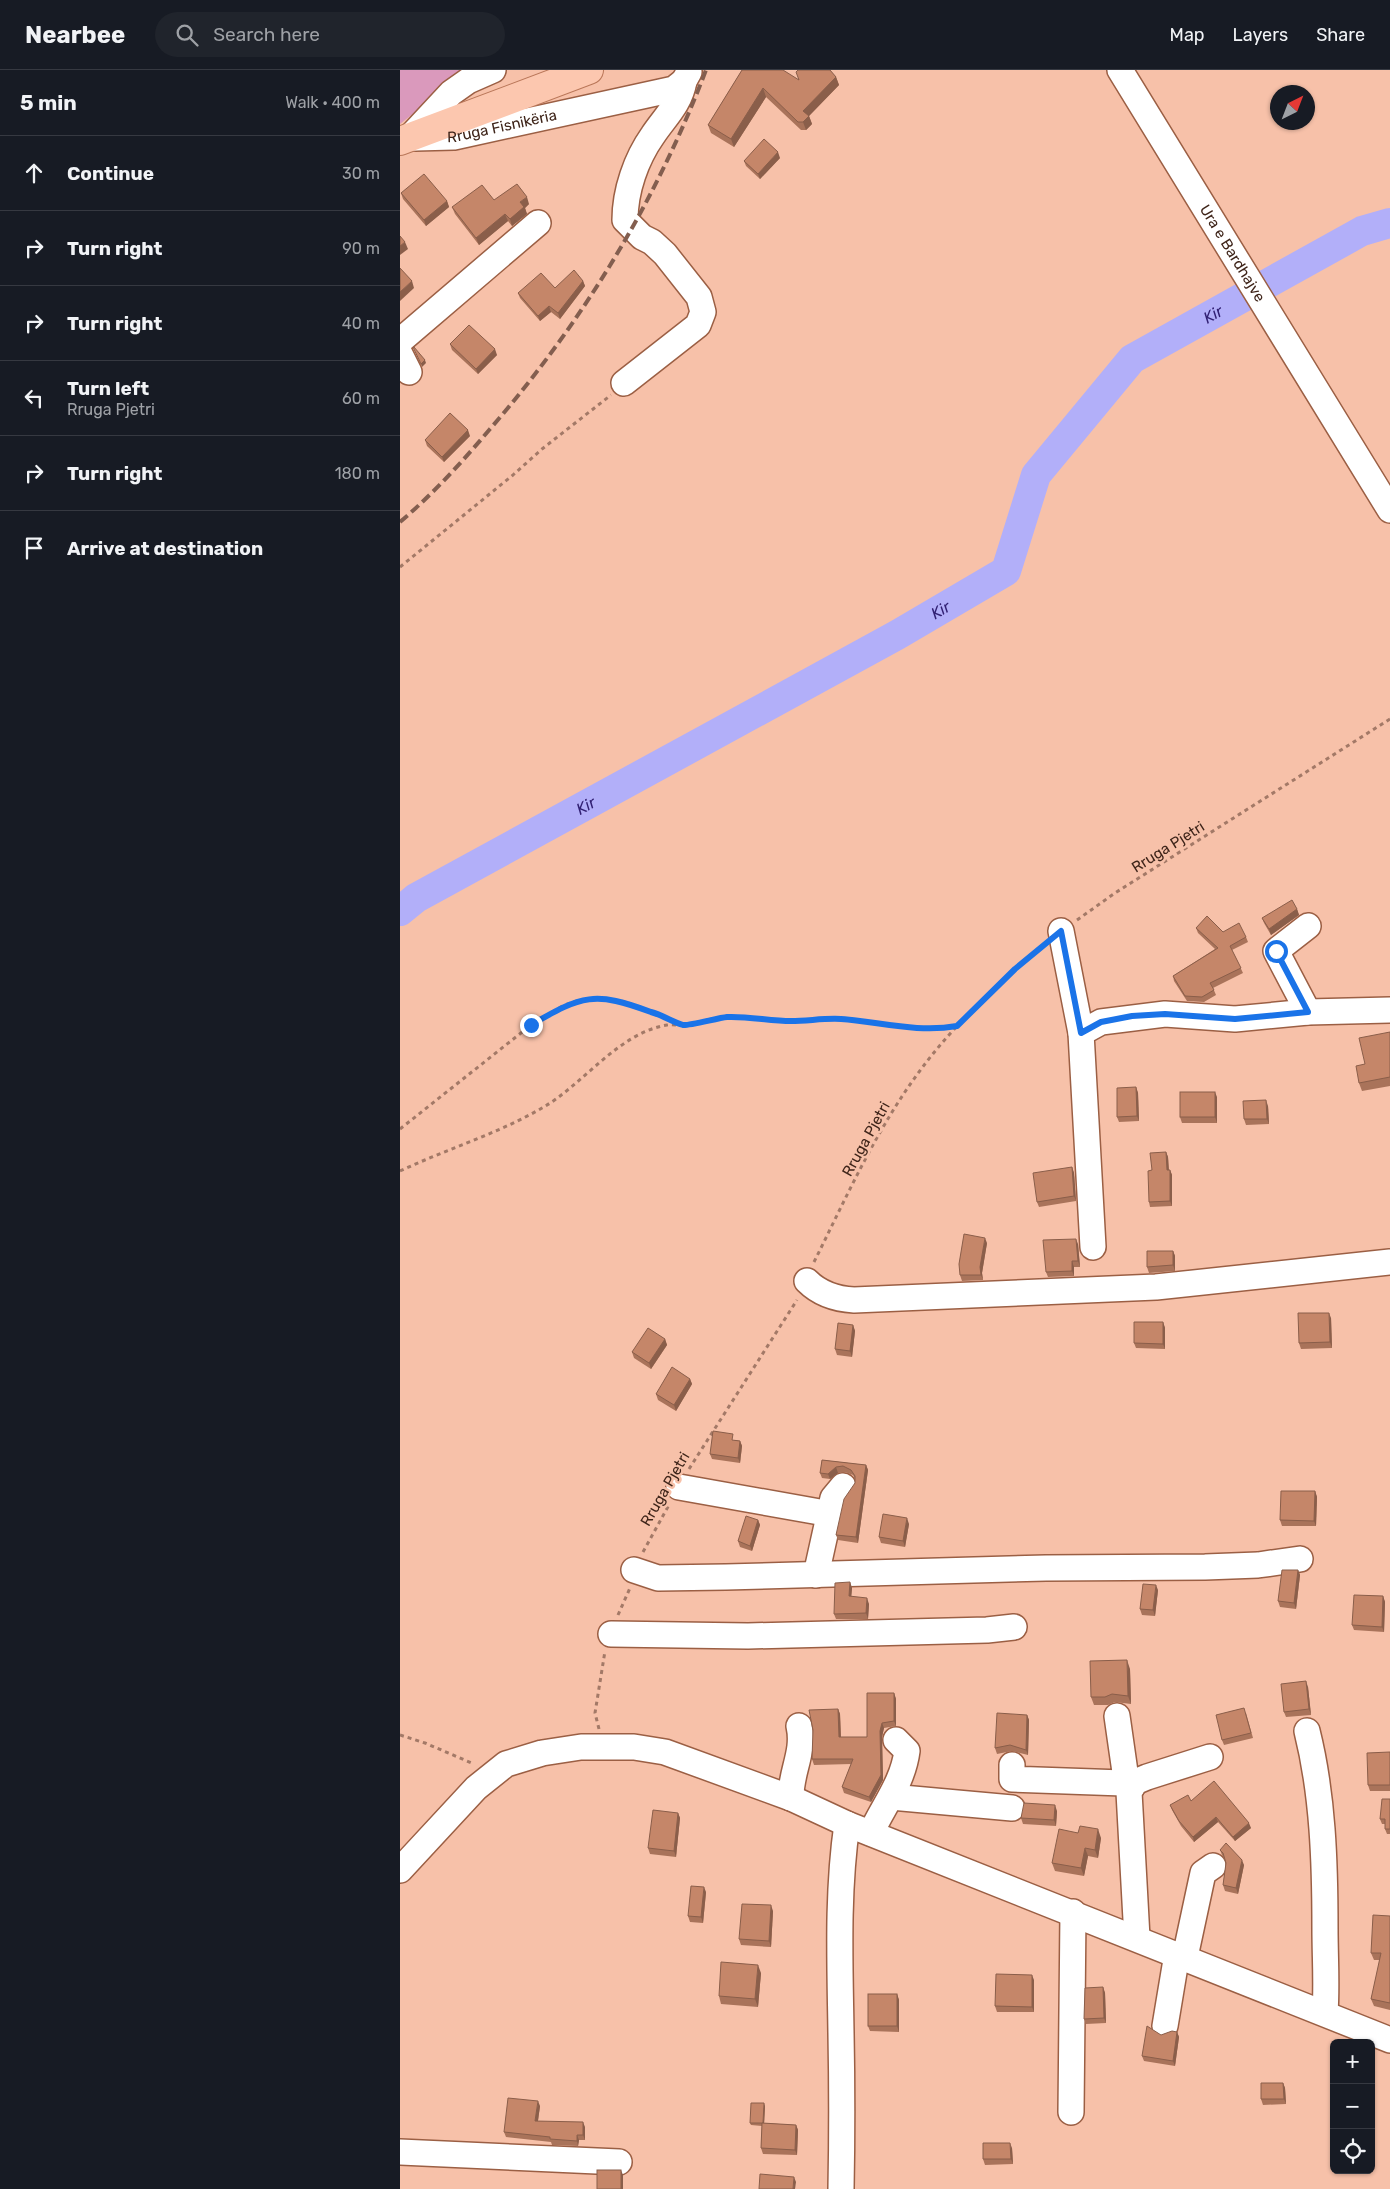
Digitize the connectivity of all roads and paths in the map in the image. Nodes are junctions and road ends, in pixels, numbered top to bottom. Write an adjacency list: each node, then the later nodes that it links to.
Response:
1 (493, 70): 5 (street, Rruga Fisnikëria)
2 (589, 70): 5 (main road)
3 (1120, 70): 9 (street, Ura e Bardhajve)
4 (687, 76): 5 (street, Rruga Fisnikëria); 8 (street)
5 (405, 139)
6 (538, 223): 7 (street)
7 (400, 341)
8 (624, 383): 10 (path)
9 (1390, 510)
10 (400, 567)
11 (1390, 719): 13 (path, Rruga Pjetri)
12 (1308, 926): 15 (street)
13 (1061, 931): 17 (path, Rruga Pjetri); 18 (street)
14 (1390, 1010): 15 (street)
15 (1308, 1012): 18 (street)
16 (684, 1025): 17 (path); 19 (path); 20 (path)
17 (957, 1026): 23 (path, Rruga Pjetri)
18 (1081, 1033): 21 (street)
19 (400, 1129)
20 (400, 1171)
21 (1093, 1247)
22 (1390, 1262): 23 (street)
23 (807, 1281): 25 (path, Rruga Pjetri)
24 (843, 1486): 26 (street)
25 (679, 1487): 26 (street); 28 (path, Rruga Pjetri)
26 (831, 1514): 29 (street)
27 (1300, 1559): 29 (street)
28 (634, 1570): 29 (street); 31 (path, Rruga Pjetri)
29 (816, 1574)
30 (1014, 1627): 31 (street)
31 (611, 1634): 37 (path, Rruga Pjetri)
32 (1117, 1716): 41 (street)
33 (799, 1726): 43 (street)
34 (1307, 1731): 52 (street)
35 (400, 1735): 39 (path)
36 (896, 1740): 42 (street)
37 (610, 1745): 39 (street); 43 (street)
38 (1210, 1757): 41 (street)
39 (506, 1764): 48 (street)
40 (1012, 1765): 41 (street)
41 (1132, 1787): 50 (street)
42 (890, 1797): 44 (street); 46 (street)
43 (791, 1798): 45 (street)
44 (1012, 1808)
45 (847, 1824): 46 (street); 58 (street)
46 (871, 1833): 49 (street)
47 (1213, 1866): 51 (street)
48 (400, 1870)
49 (1072, 1912): 50 (street); 55 (street)
50 (1137, 1938): 51 (street)
51 (1181, 1955): 52 (street); 53 (street)
52 (1325, 2013): 54 (street)
53 (1165, 2026)
54 (1390, 2040)
55 (1071, 2112)
56 (400, 2152): 57 (street)
57 (619, 2162)
58 (841, 2189)

